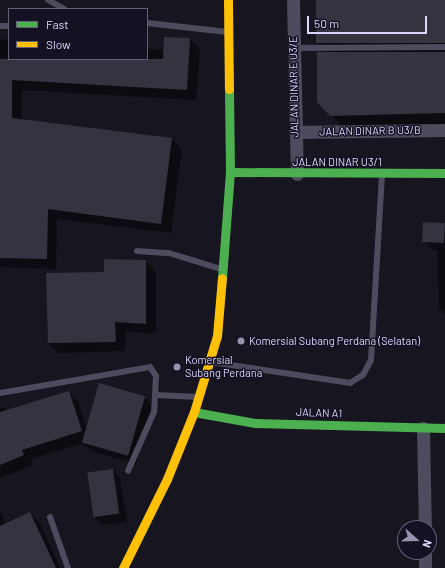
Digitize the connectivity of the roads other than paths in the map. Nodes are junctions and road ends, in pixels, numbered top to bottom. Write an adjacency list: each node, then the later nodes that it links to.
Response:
1 (48, 0): 4 (lane)
2 (228, 0): 6 (street)
3 (293, 0): 8 (street, JALAN DINAR E U3/E)
4 (62, 8)
5 (148, 23): 6 (lane)
6 (228, 32): 11 (street)
7 (445, 47): 8 (lane)
8 (293, 48): 10 (street, JALAN DINAR E U3/E)
9 (445, 130): 10 (street, JALAN DINAR B U3/B)
10 (295, 132): 13 (street, JALAN DINAR E U3/E)
11 (230, 172): 13 (street, JALAN DINAR U3/1); 16 (street)
12 (445, 173): 14 (street, JALAN DINAR U3/1)
13 (297, 174): 14 (street, JALAN DINAR U3/1)
14 (382, 174): 17 (lane)
15 (138, 251): 16 (lane)
16 (224, 270): 17 (street)
17 (209, 362): 20 (street)
18 (0, 393): 19 (lane)
19 (157, 395): 20 (lane); 24 (lane)
20 (198, 397): 21 (street)
21 (194, 412): 22 (street, JALAN A1); 28 (street)
22 (423, 428): 23 (street, JALAN A1); 26 (street)
23 (445, 428)
24 (128, 471)
25 (50, 517): 27 (lane)
26 (425, 520)
27 (68, 568)
28 (123, 568)

